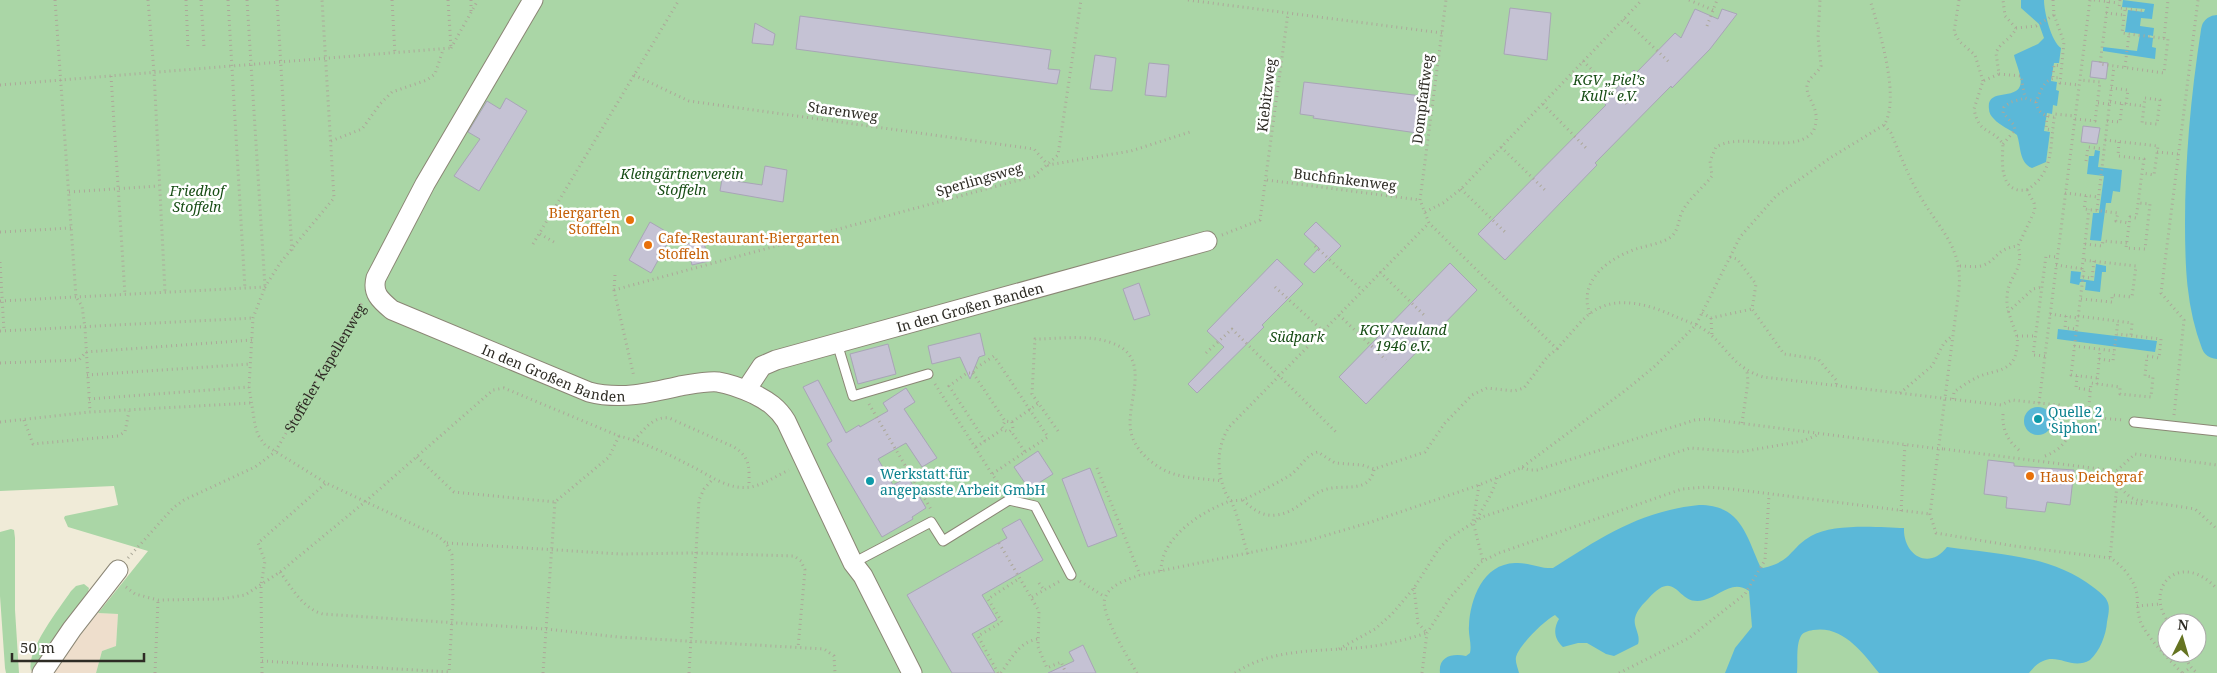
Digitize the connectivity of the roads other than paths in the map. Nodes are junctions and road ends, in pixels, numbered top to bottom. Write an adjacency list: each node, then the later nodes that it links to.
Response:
1 (533, 0): 3 (street, Stoffeler Kapellenweg)
2 (1207, 241): 4 (street, In den Großen Banden)
3 (375, 292): 6 (street, In den Großen Banden)
4 (836, 343): 5 (lane); 6 (street, In den Großen Banden)
5 (928, 374)
6 (746, 390): 9 (street, In den Großen Banden)
7 (2134, 422): 8 (lane)
8 (2217, 431)
9 (853, 563): 11 (lane); 13 (street, In den Großen Banden)
10 (116, 574): 12 (street)
11 (1071, 575)
12 (42, 673)
13 (912, 673)

